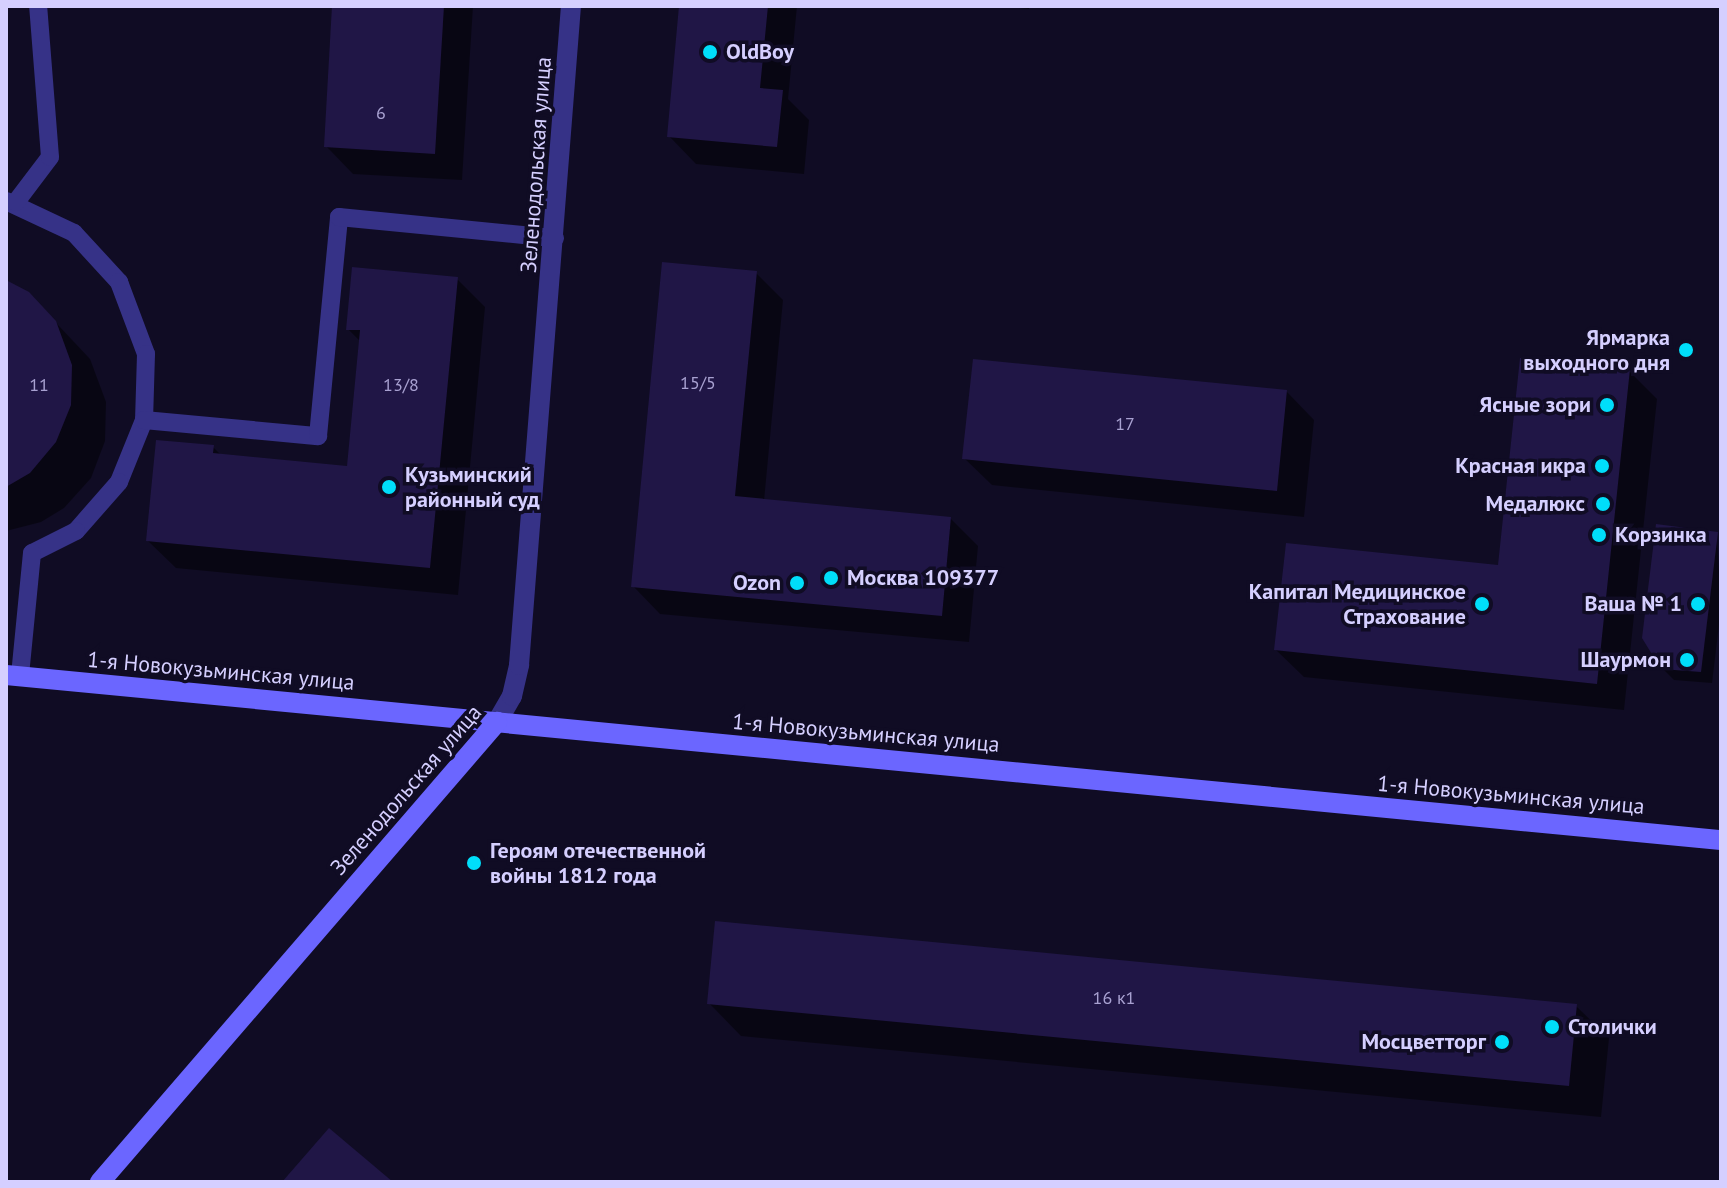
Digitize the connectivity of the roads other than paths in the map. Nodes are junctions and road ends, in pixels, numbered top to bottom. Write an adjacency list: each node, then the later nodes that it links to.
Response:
1 (38, 6): 3 (lane)
2 (571, 6): 4 (street, Зеленодольская улица)
3 (11, 201): 5 (lane)
4 (555, 238): 5 (lane); 7 (street, Зеленодольская улица)
5 (144, 420): 6 (lane)
6 (13, 676): 7 (street, 1-я Новокузьминская улица)
7 (497, 722): 8 (street, 1-я Новокузьминская улица); 9 (street, Зеленодольская улица)
8 (1721, 840)
9 (100, 1182)

